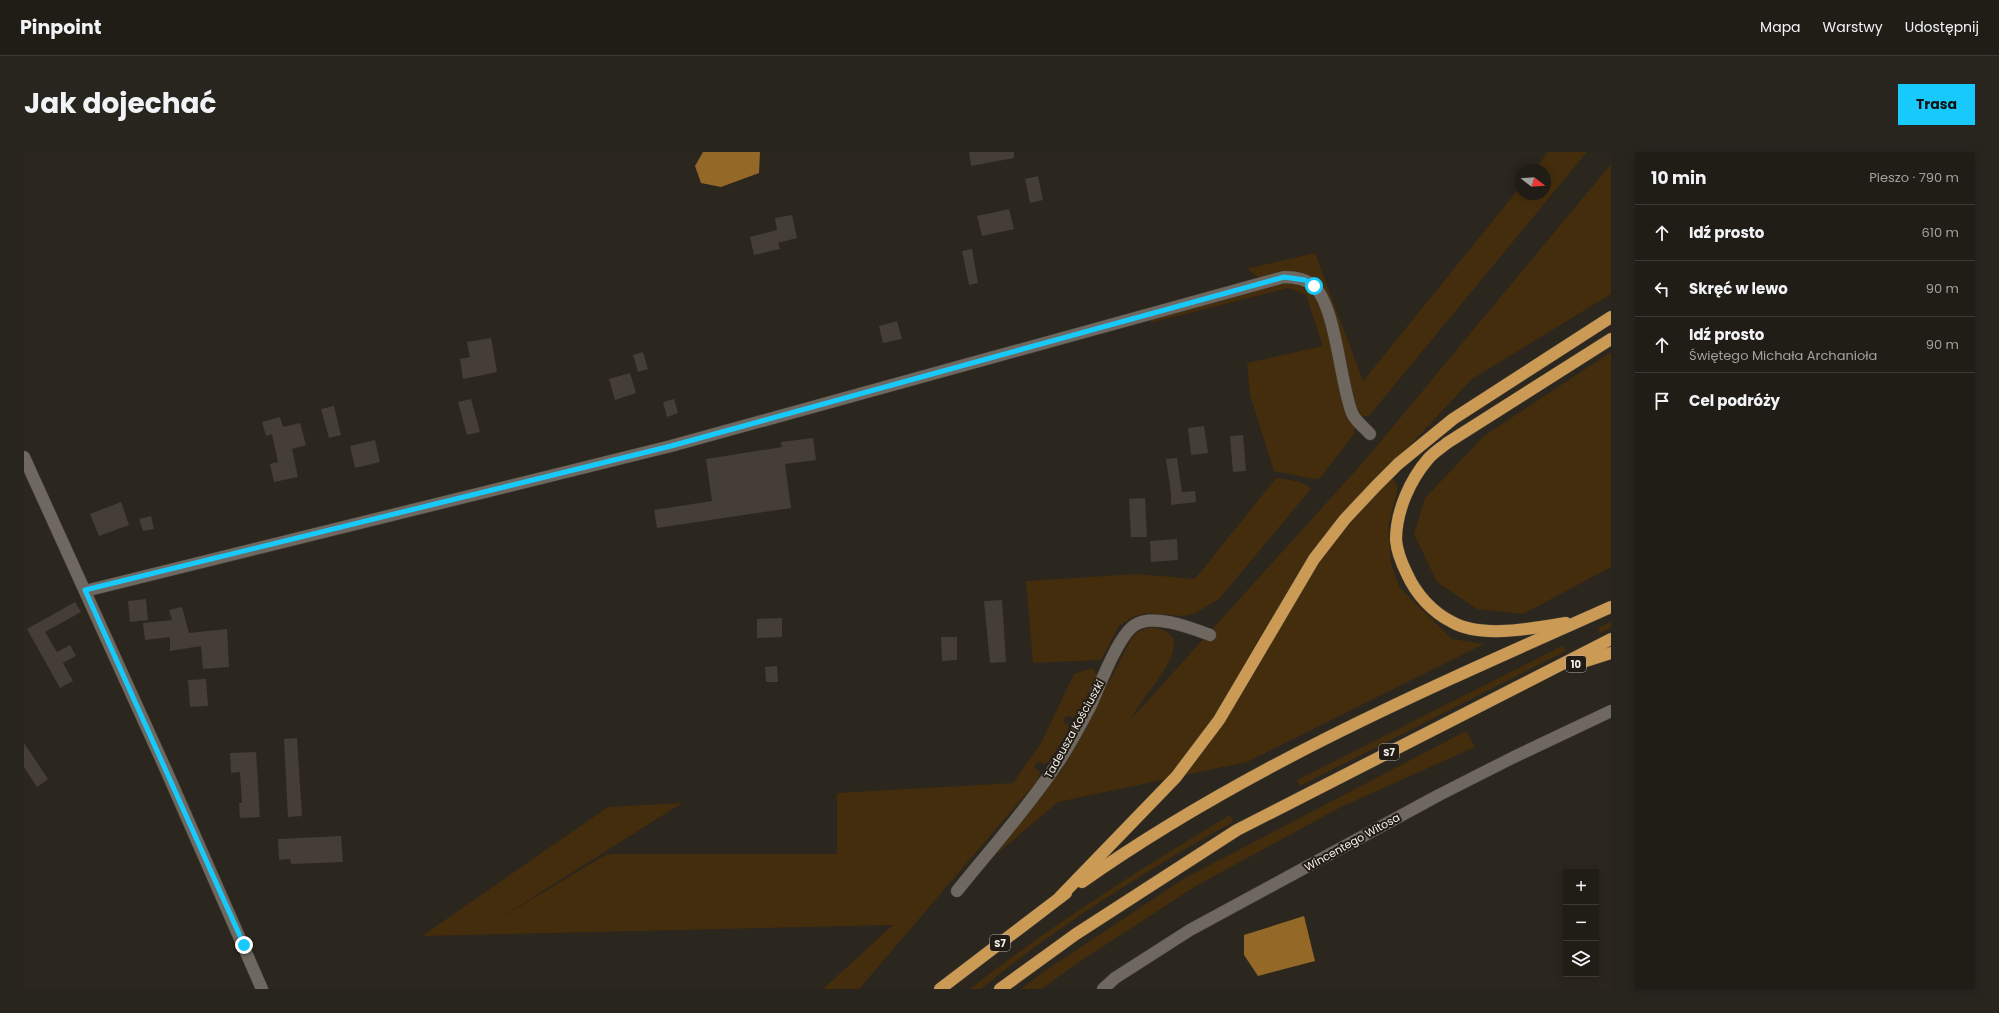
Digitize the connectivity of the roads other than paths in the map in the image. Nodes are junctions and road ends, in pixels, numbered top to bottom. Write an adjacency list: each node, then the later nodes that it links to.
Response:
1 (1611, 317): 14 (highway)
2 (1611, 340): 7 (highway)
3 (1370, 434): 5 (street)
4 (24, 457): 5 (street)
5 (85, 590): 16 (street)
6 (1611, 606): 7 (highway, S7)
7 (1579, 621): 14 (highway, S7)
8 (1210, 635): 13 (street, Tadeusza Kościuszki)
9 (1611, 639): 11 (highway, S7)
10 (1611, 653): 11 (highway, 10)
11 (1541, 674): 18 (highway, S7)
12 (1611, 711): 15 (street, Wincentego Witosa)
13 (957, 891)
14 (1060, 897): 17 (highway, S7)
15 (1116, 983): 19 (street, Wincentego Witosa)
16 (262, 989)
17 (940, 989)
18 (1000, 989)
19 (1103, 989)

